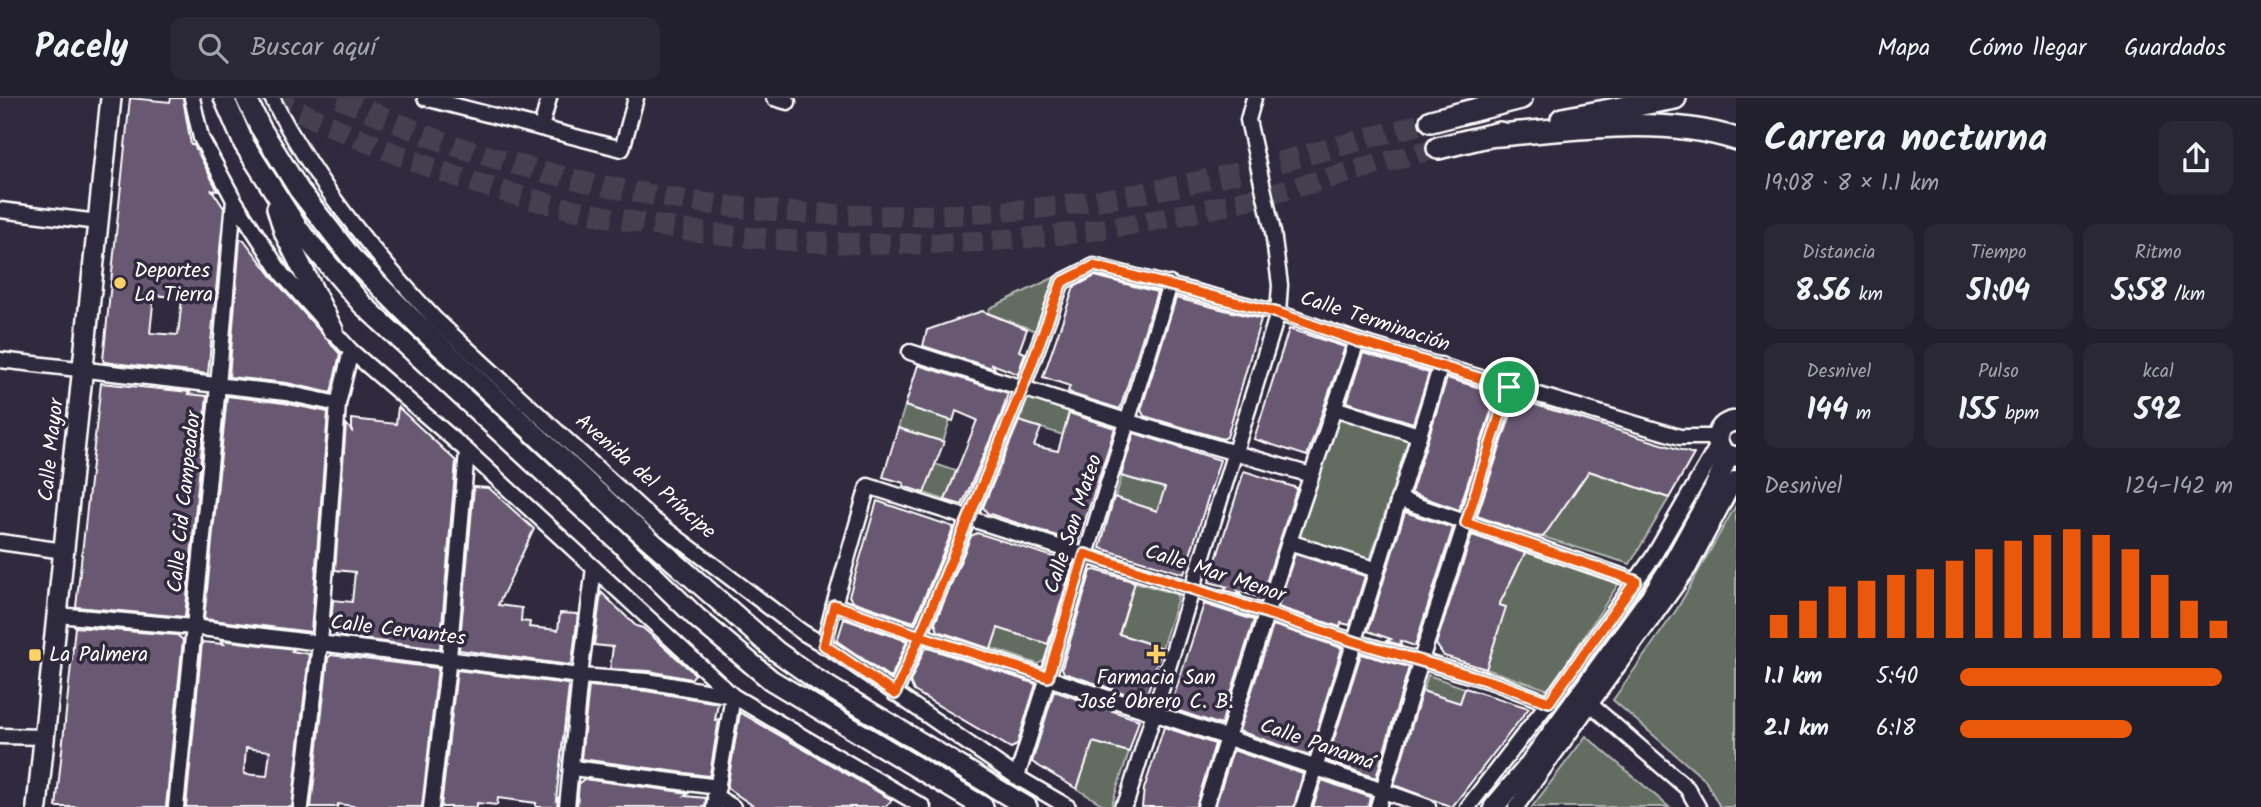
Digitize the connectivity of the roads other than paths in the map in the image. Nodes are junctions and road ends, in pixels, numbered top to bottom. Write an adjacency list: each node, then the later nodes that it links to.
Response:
1 (111, 98): 21 (main road, Calle Mayor)
2 (192, 98): 19 (street)
3 (223, 98): 18 (main road)
4 (246, 98): 89 (main road, Avenida del Príncipe)
5 (272, 98): 62 (street, Avenida del Príncipe)
6 (425, 98): 12 (street)
7 (550, 98): 14 (street)
8 (636, 98): 14 (street)
9 (1254, 98): 23 (street)
10 (1521, 98): 13 (highway)
11 (1675, 98): 15 (highway)
12 (463, 103): 14 (street)
13 (1431, 121)
14 (541, 128)
15 (1487, 136): 16 (highway); 17 (highway)
16 (1736, 139)
17 (1438, 148)
18 (274, 194): 24 (main road); 88 (main road)
19 (234, 200): 24 (street); 31 (street, Calle Cid Campeador)
20 (0, 210): 21 (street)
21 (98, 222): 30 (main road, Calle Mayor)
22 (1170, 284): 23 (street, Calle Terminación); 32 (street, Calle Terminación); 37 (street, Calle San Mateo)
23 (1278, 313): 25 (street, Calle Terminación); 41 (street)
24 (332, 330): 26 (street)
25 (1357, 341): 29 (street, Calle Terminación); 35 (street)
26 (351, 351): 34 (street); 40 (street)
27 (910, 352): 32 (street)
28 (0, 360): 30 (street)
29 (1441, 365): 33 (street, Calle Terminación); 38 (street)
30 (83, 370): 31 (street); 49 (main road, Calle Mayor)
31 (219, 386): 34 (street); 58 (street, Calle Cid Campeador)
32 (1023, 387): 37 (street); 45 (street)
33 (1509, 387): 39 (street, Calle Terminación); 46 (street)
34 (338, 404): 61 (street)
35 (1335, 408): 38 (street); 42 (street)
36 (1736, 421): 39 (main road)
37 (1129, 422): 41 (street); 50 (street, Calle San Mateo)
38 (1418, 435): 44 (street)
39 (1725, 449): 53 (street); 96 (main road)
40 (467, 451): 51 (street); 63 (street)
41 (1234, 452): 42 (street); 54 (street)
42 (1311, 475): 47 (street)
43 (1736, 479): 70 (street)
44 (1398, 499): 46 (street); 52 (street)
45 (968, 516): 50 (street, Calle Mar Menor); 55 (street, Calle Mar Menor); 59 (street)
46 (1466, 523): 53 (street); 64 (street)
47 (1289, 541): 52 (street); 56 (street)
48 (0, 542): 49 (street)
49 (64, 551): 57 (main road, Calle Mayor)
50 (1085, 554): 54 (street, Calle Mar Menor); 66 (street, Calle San Mateo)
51 (594, 568): 65 (street); 68 (street)
52 (1377, 570): 60 (street)
53 (1636, 581): 69 (street)
54 (1193, 589): 56 (street, Calle Mar Menor); 71 (street)
55 (834, 605): 59 (street, Calle Panamá); 62 (street)
56 (1267, 613): 60 (street, Calle Mar Menor); 73 (street)
57 (57, 615): 58 (street, Calle Cervantes); 74 (main road, Calle Mayor)
58 (194, 627): 61 (street, Calle Cervantes); 83 (street, Calle Cid Campeador)
59 (920, 636): 66 (street, Calle Panamá); 67 (street)
60 (1356, 642): 64 (street, Calle Mar Menor); 75 (street)
61 (320, 643): 63 (street, Calle Cervantes); 84 (street)
62 (824, 645): 67 (street, Avenida del Príncipe)
63 (449, 658): 65 (street, Calle Cervantes); 85 (street)
64 (1421, 660): 69 (street, Calle Mar Menor); 78 (street)
65 (580, 676): 68 (street, Calle Cervantes); 76 (street)
66 (1048, 677): 71 (street, Calle Panamá); 77 (street, Calle San Mateo)
67 (895, 694): 77 (street, Avenida del Príncipe)
68 (733, 696): 79 (street); 80 (street)
69 (1549, 702): 95 (street)
70 (1591, 705): 97 (street); 98 (street)
71 (1154, 713): 73 (street, Calle Panamá); 81 (street)
72 (0, 736): 74 (street)
73 (1227, 736): 75 (street, Calle Panamá); 91 (street)
74 (44, 737): 82 (main road, Calle Mayor)
75 (1316, 767): 78 (street, Calle Panamá); 92 (street)
76 (573, 768): 79 (street); 86 (street)
77 (1017, 777): 90 (street, Avenida del Príncipe)
78 (1382, 790): 93 (street); 94 (street, Calle Panamá)
79 (716, 797): 87 (street)
80 (913, 805)
81 (1125, 805)
82 (37, 807)
83 (176, 807)
84 (301, 807)
85 (431, 807)
86 (567, 807)
87 (733, 807)
88 (983, 807)
89 (1027, 807)
90 (1068, 807)
91 (1205, 807)
92 (1303, 807)
93 (1378, 807)
94 (1428, 807)
95 (1468, 807)
96 (1494, 807)
97 (1516, 807)
98 (1698, 807)

